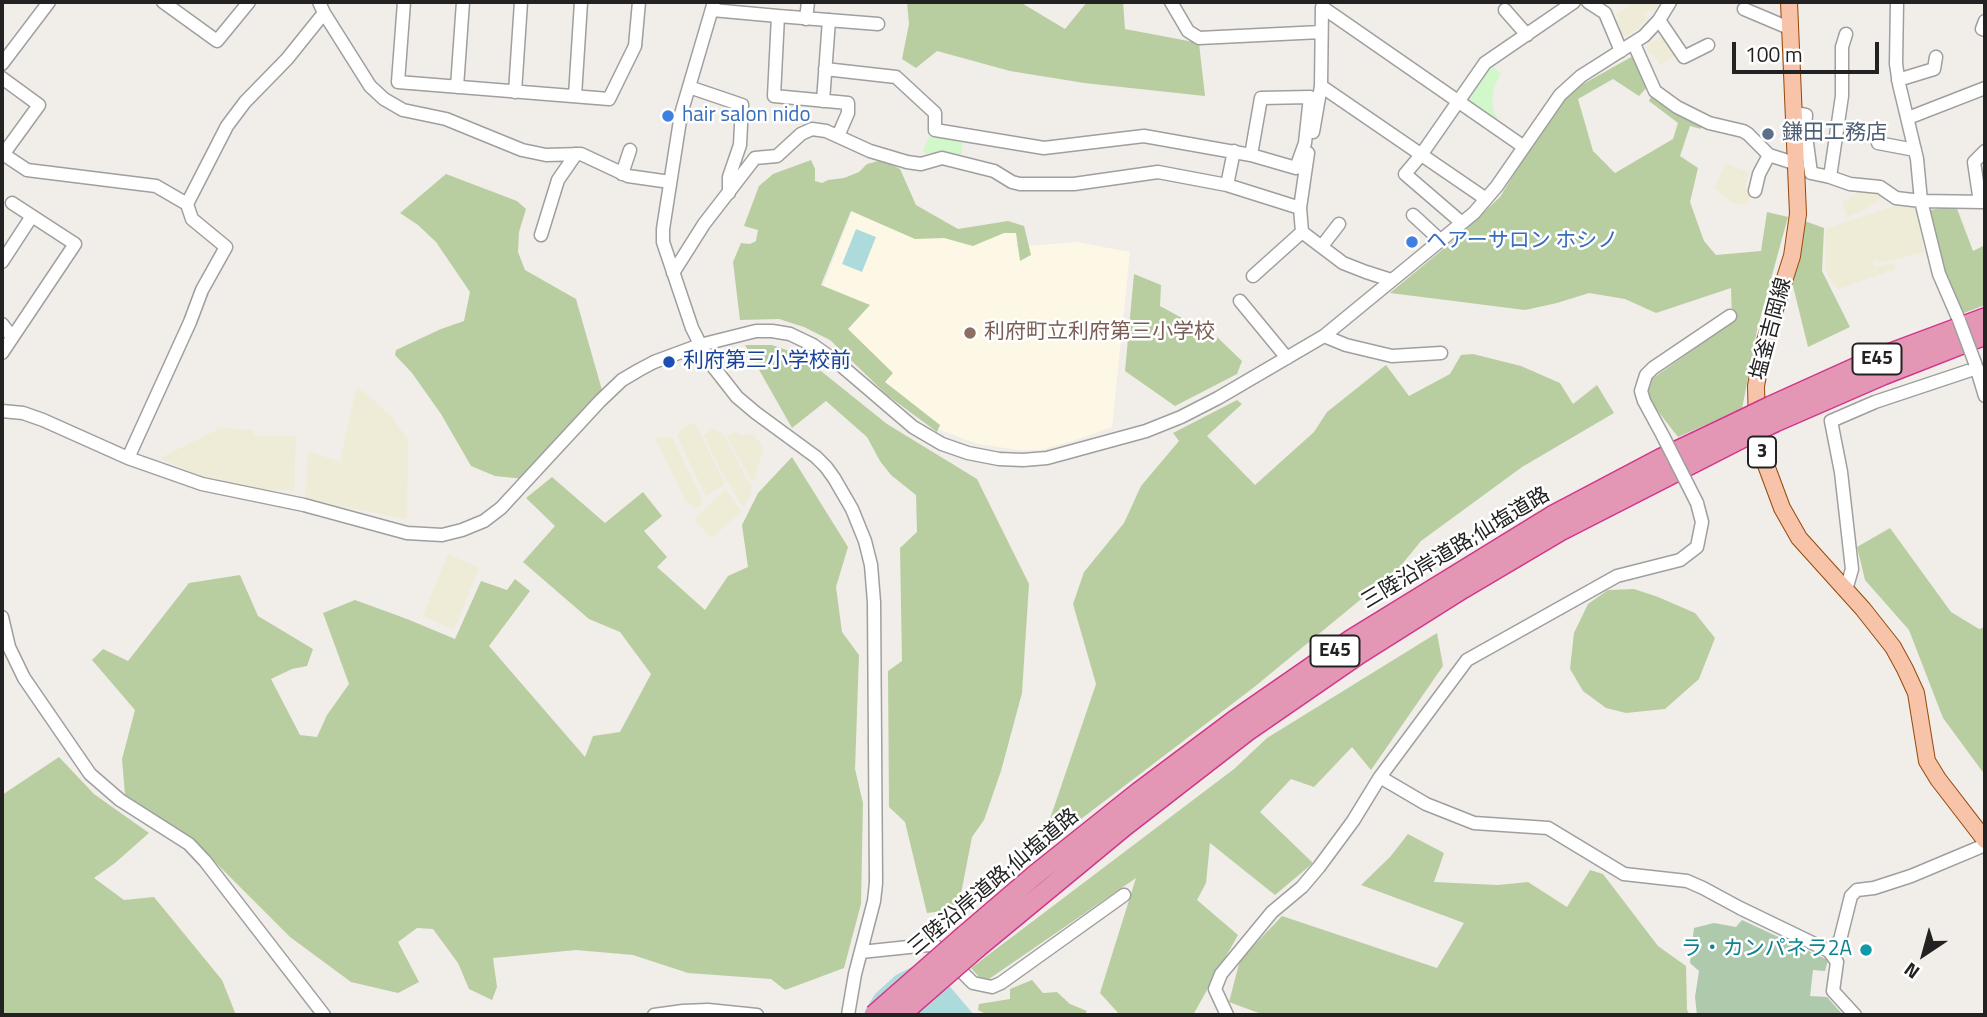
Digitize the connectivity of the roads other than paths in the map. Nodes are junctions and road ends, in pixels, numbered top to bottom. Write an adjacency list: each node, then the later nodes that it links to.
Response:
1 (49, 2): 36 (street)
2 (163, 2): 3 (street)
3 (249, 2)
4 (404, 2): 41 (street)
5 (463, 2): 41 (street)
6 (521, 2): 44 (street)
7 (581, 2): 45 (street)
8 (639, 2): 45 (street)
9 (808, 2): 22 (street)
10 (1171, 2): 29 (street)
11 (1574, 2): 31 (street)
12 (1588, 2): 34 (street)
13 (1670, 2): 24 (street)
14 (1789, 2): 27 (main road, 塩釜吉岡線 / 3)
15 (1897, 2): 39 (street)
16 (1322, 5): 29 (street); 47 (street)
17 (713, 6): 21 (street); 42 (street)
18 (322, 7): 57 (street); 73 (street)
19 (1744, 9): 27 (street)
20 (1504, 10): 31 (street)
21 (778, 16): 22 (street); 46 (street)
22 (806, 19): 23 (street)
23 (829, 20): 26 (street); 37 (street)
24 (1659, 20): 32 (street); 33 (street)
25 (1985, 21): 28 (street)
26 (878, 24)
27 (1789, 28): 48 (main road, 塩釜吉岡線 / 3)
28 (1985, 30)
29 (1321, 32): 40 (street)
30 (1846, 34): 64 (street)
31 (1527, 35): 47 (street)
32 (1634, 44): 34 (street); 61 (street)
33 (1708, 45)
34 (1622, 51): 52 (street)
35 (1937, 57): 39 (street)
36 (2, 64)
37 (825, 69): 46 (street); 55 (street)
38 (2, 78): 58 (street)
39 (1898, 80): 49 (street)
40 (1321, 86): 60 (street); 74 (street)
41 (457, 87): 44 (street)
42 (689, 87): 65 (street); 68 (street)
43 (1985, 88): 49 (street)
44 (515, 92): 45 (street)
45 (575, 96)
46 (823, 101): 50 (street)
47 (1458, 101): 52 (street); 60 (street)
48 (1793, 112): 62 (main road, 塩釜吉岡線 / 3); 64 (street)
49 (1908, 118): 54 (street)
50 (838, 136): 66 (street); 68 (street)
51 (1878, 143): 54 (street)
52 (1524, 147): 69 (street)
53 (630, 150): 63 (street)
54 (1915, 150): 70 (street)
55 (1234, 151): 59 (street); 66 (street)
56 (1985, 151): 71 (street)
57 (576, 154): 63 (street); 80 (street)
58 (2, 155): 73 (street)
59 (1251, 155): 59 (street)
60 (1421, 155): 69 (street); 77 (street)
61 (1769, 155): 62 (street); 67 (street)
62 (1797, 164): 103 (main road, 塩釜吉岡線 / 3)
63 (622, 174): 65 (street)
64 (1830, 177): 70 (street)
65 (670, 182): 84 (street)
66 (1227, 185): 74 (street)
67 (1755, 191)
68 (729, 193): 84 (street)
69 (1486, 199): 77 (street)
70 (1921, 201): 71 (street); 98 (street, bridge)
71 (1983, 202)
72 (12, 203): 76 (street)
73 (187, 204): 102 (street)
74 (1300, 208): 79 (street)
75 (1413, 215): 81 (street)
76 (32, 216): 83 (street); 93 (street)
77 (1462, 223): 81 (street)
78 (1339, 224): 82 (street)
79 (1302, 232): 82 (street); 85 (street)
80 (541, 235)
81 (1440, 240): 86 (street)
82 (1322, 246): 86 (street)
83 (2, 262)
84 (673, 273): 94 (street)
85 (1253, 276)
86 (1391, 280): 92 (street)
87 (1240, 301): 97 (street)
88 (1730, 316): 105 (street, bridge)
89 (1985, 318): 101 (highway, 三陸沿岸道路;仙塩道路 / E45)
90 (2, 324): 93 (street)
91 (1985, 335): 101 (highway, 三陸沿岸道路;仙塩道路 / E45)
92 (1324, 336): 96 (street); 97 (street)
93 (12, 337): 95 (street)
94 (700, 345): 97 (street); 102 (street); 111 (street)
95 (2, 353)
96 (1441, 353)
97 (1287, 358)
98 (1979, 370): 99 (street); 103 (street)
99 (1985, 396)
100 (2, 411): 102 (street)
101 (1773, 414): 109 (highway, 三陸沿岸道路;仙塩道路 / E45, bridge)
102 (128, 458)
103 (1846, 590): 106 (main road, 塩釜吉岡線 / 3)
104 (2, 617): 112 (street)
105 (1380, 777): 110 (street); 118 (street)
106 (1985, 840)
107 (1985, 845): 110 (street)
108 (1124, 895): 111 (street)
109 (971, 941): 116 (highway, 三陸沿岸道路;仙塩道路 / E45, bridge); 117 (highway, 三陸沿岸道路;仙塩道路 / E45, bridge)
110 (1829, 951): 119 (street)
111 (862, 952): 115 (street)
112 (324, 1015)
113 (654, 1015): 114 (street)
114 (757, 1015)
115 (848, 1015)
116 (874, 1015)
117 (900, 1015)
118 (1227, 1015)
119 (1855, 1015)

